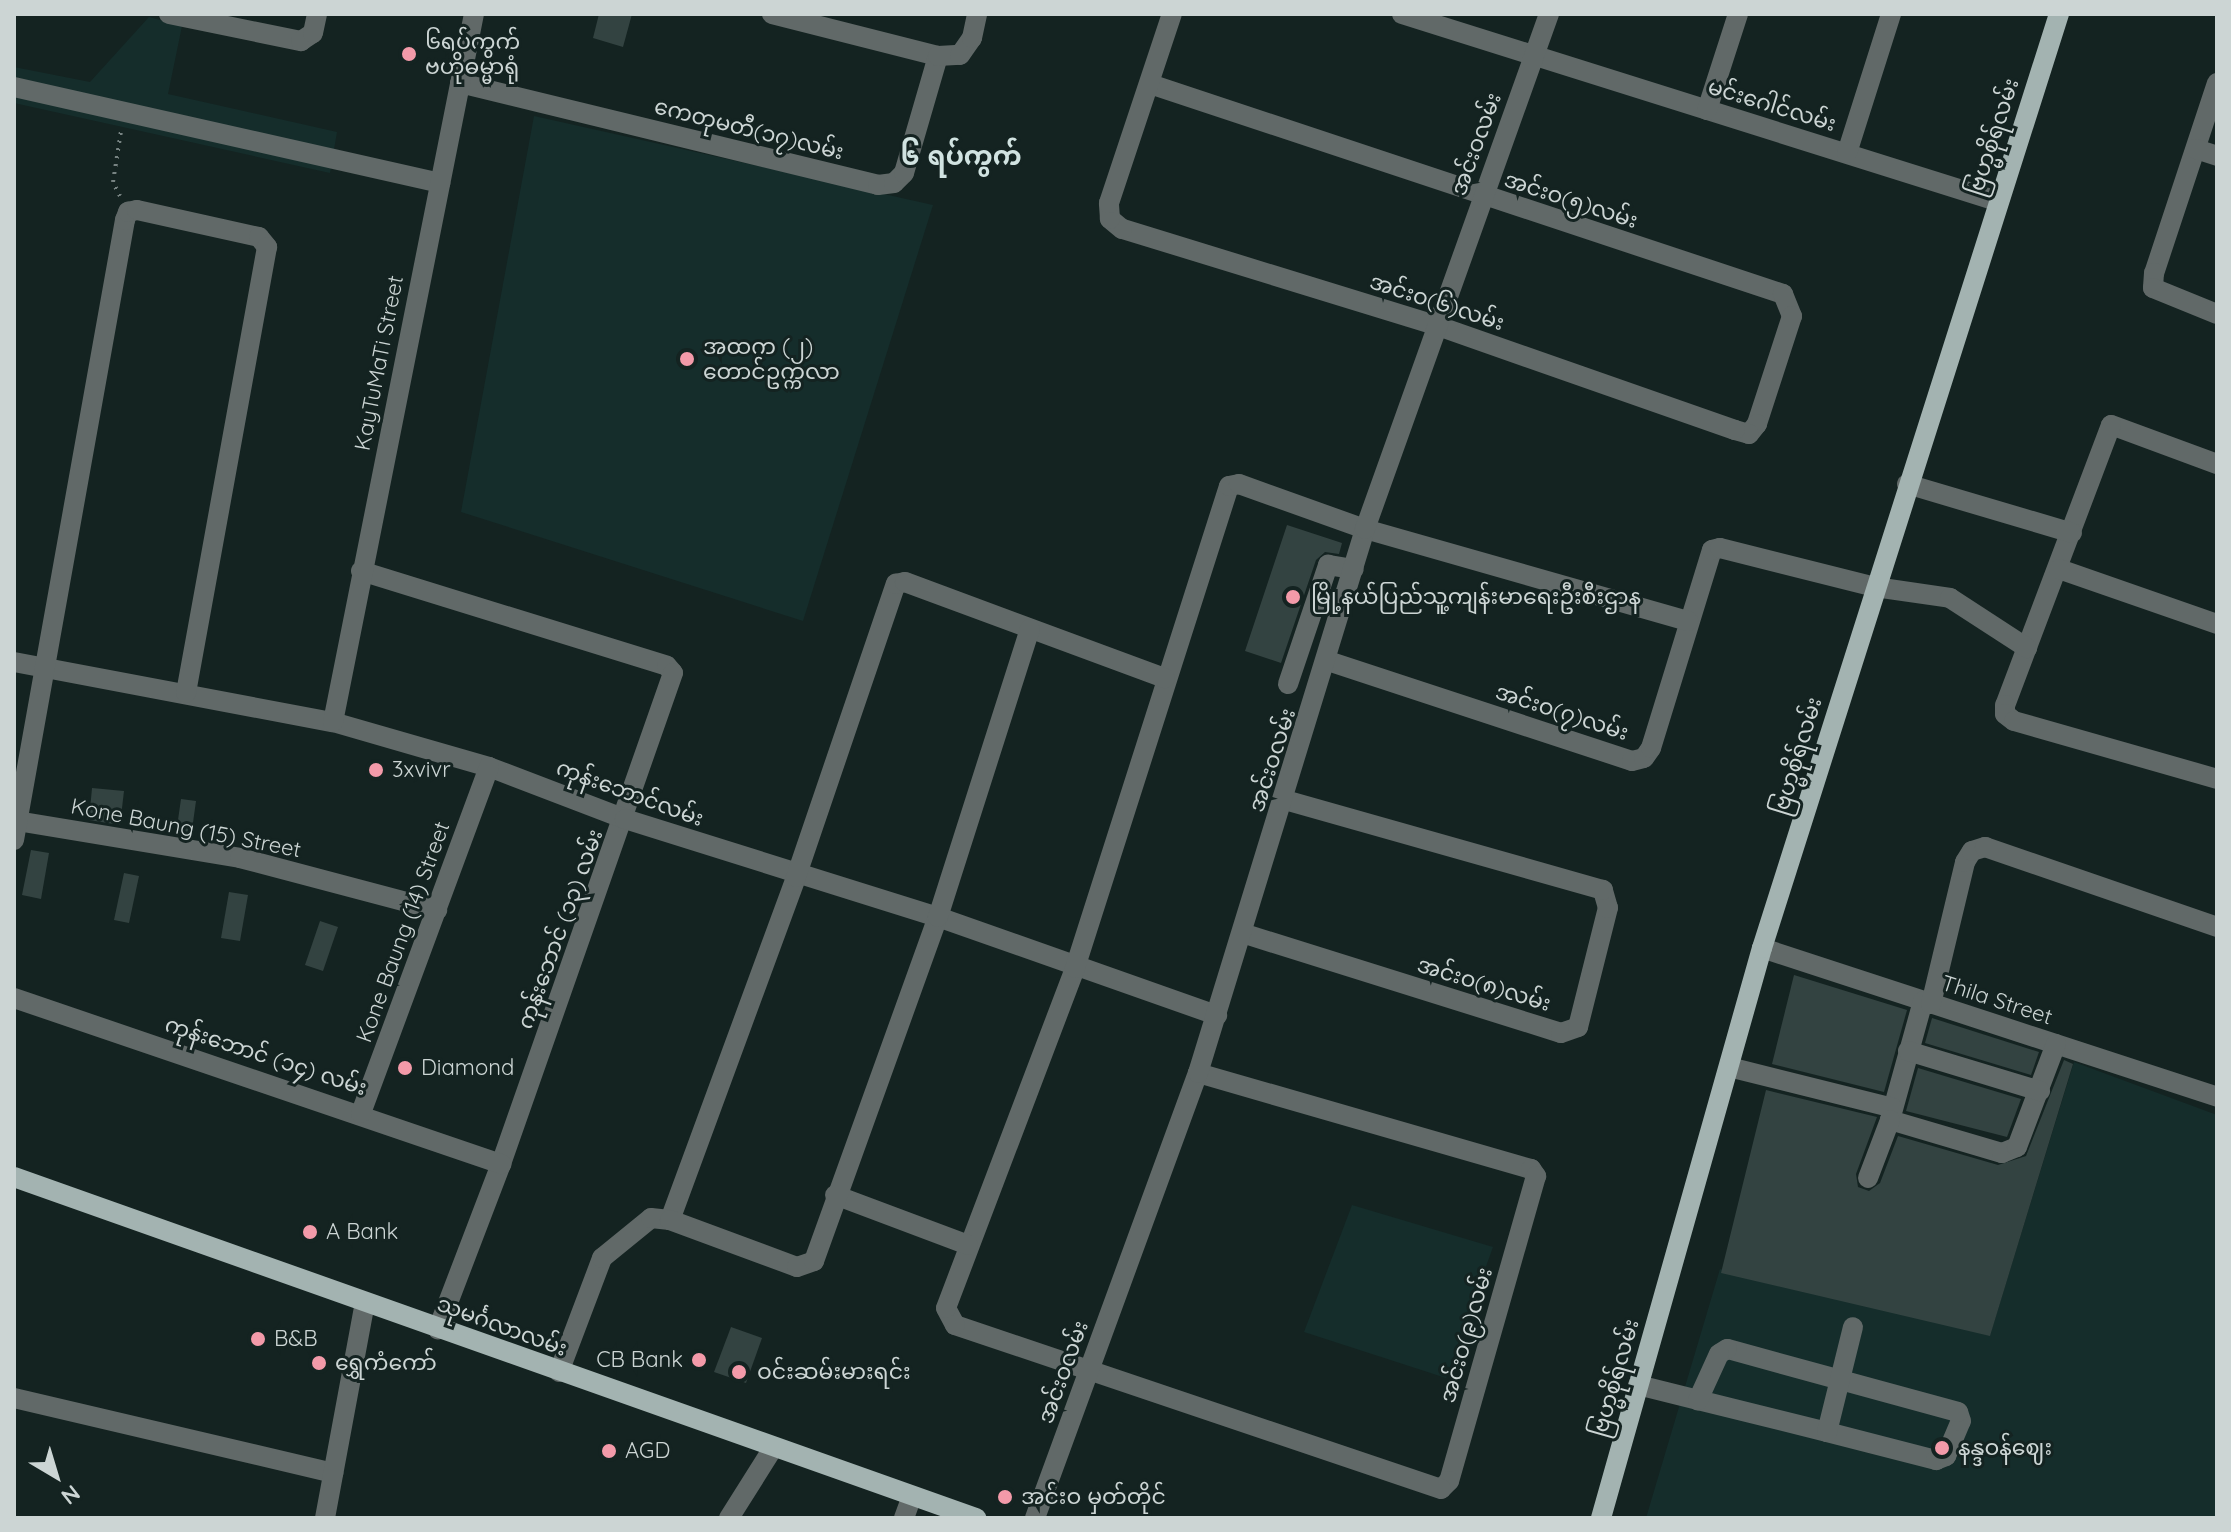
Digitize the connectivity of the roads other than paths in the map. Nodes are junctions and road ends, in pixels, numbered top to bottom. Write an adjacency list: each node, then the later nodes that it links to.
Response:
1 (317, 14): 11 (street)
2 (474, 14): 14 (street, KayTuMaTi Street)
3 (772, 14): 13 (street)
4 (977, 14): 13 (street)
5 (1172, 14): 16 (street)
6 (1402, 14): 12 (street, မင်းဂေါင်လမ်း)
7 (1549, 14): 12 (street, အင်းဝလမ်း)
8 (1738, 14): 18 (street)
9 (1891, 14): 20 (street)
10 (2059, 14): 24 (main road, ဗြဟ္မစိုရ်လမ်း)
11 (169, 15)
12 (1534, 55): 18 (street, မင်းဂေါင်လမ်း); 23 (street, အင်းဝလမ်း)
13 (938, 56): 14 (street, ကေတုမတီ(၁၇)လမ်း)
14 (460, 83): 22 (street, KayTuMaTi Street)
15 (2217, 83): 19 (street)
16 (1150, 84): 23 (street, အင်းဝ(၅)လမ်း); 26 (street, အင်းဝ(၆)လမ်း)
17 (14, 87): 22 (street)
18 (1707, 110): 20 (street, မင်းဂေါင်လမ်း)
19 (2196, 149): 21 (street); 25 (street)
20 (1847, 153): 24 (street, မင်းဂေါင်လမ်း)
21 (2217, 156)
22 (440, 183): 34 (street, KayTuMaTi Street)
23 (1482, 196): 26 (street, အင်းဝလမ်း); 27 (street, အင်းဝ(၅)လမ်း)
24 (1997, 201): 29 (main road, ဗြဟ္မစိုရ်လမ်း)
25 (2217, 314)
26 (1435, 325): 27 (street, အင်းဝ(၆)လမ်း); 30 (street, အင်းဝလမ်း)
27 (1749, 434)
28 (2217, 464): 31 (street)
29 (1907, 484): 31 (street); 35 (main road, ဗြဟ္မစိုရ်လမ်း)
30 (1365, 529): 32 (street, အင်းဝလမ်း); 36 (street); 45 (street)
31 (2072, 533): 33 (street)
32 (1354, 569): 38 (street); 40 (street, အင်းဝလမ်း)
33 (2059, 569): 37 (street); 41 (street)
34 (361, 571): 48 (street, KayTuMaTi Street); 52 (street, ကုန်းဘောင် (၁၃) လမ်း)
35 (1875, 587): 36 (street, အင်းဝ(၇)လမ်း); 41 (street); 59 (main road, ဗြဟ္မစိုရ်လမ်း)
36 (1688, 621): 42 (street, အင်းဝ(၇)လမ်း)
37 (2217, 624)
38 (1308, 625): 40 (street); 46 (street)
39 (1030, 629): 45 (street); 54 (street); 56 (street)
40 (1336, 634): 42 (street, အင်းဝလမ်း)
41 (2027, 648): 50 (street)
42 (1328, 661): 51 (street, အင်းဝလမ်း)
43 (14, 662): 44 (street, ကုန်းဘောင်လမ်း)
44 (47, 667): 47 (street, ကုန်းဘောင်လမ်း); 47 (street); 53 (street)
45 (1165, 678): 60 (street)
46 (1288, 684)
47 (186, 693): 48 (street, ကုန်းဘောင်လမ်း)
48 (333, 722): 49 (street, ကုန်းဘောင်လမ်း)
49 (489, 767): 52 (street, ကုန်းဘောင်လမ်း); 55 (street, Kone Baung (14) Street)
50 (2217, 779)
51 (1284, 800): 58 (street, အင်းဝလမ်း); 58 (street, အင်းဝ(၈)လမ်း)
52 (625, 819): 54 (street, ကုန်းဘောင်လမ်း); 72 (street, ကုန်းဘောင် (၁၃) လမ်း)
53 (16, 830): 55 (street, Kone Baung (15) Street)
54 (796, 877): 56 (street, ကုန်းဘောင်လမ်း); 76 (street)
55 (437, 910): 70 (street, Kone Baung (14) Street)
56 (938, 917): 60 (street, ကုန်းဘောင်လမ်း); 75 (street)
57 (2217, 927): 62 (street)
58 (1242, 933): 63 (street, အင်းဝလမ်း)
59 (1762, 948): 62 (street, Thila Street); 66 (main road, ဗြဟ္မစိုရ်လမ်း)
60 (1075, 968): 63 (street, ကုန်းဘောင်လမ်း); 77 (street)
61 (14, 998): 70 (street, ကုန်းဘောင် (၁၄) လမ်း)
62 (1927, 1002): 64 (street, Thila Street); 65 (street)
63 (1217, 1015): 67 (street, အင်းဝလမ်း)
64 (2056, 1044): 68 (street); 69 (street, Thila Street)
65 (1908, 1051): 68 (street); 71 (street)
66 (1729, 1067): 71 (street); 84 (main road, ဗြဟ္မစိုရ်လမ်း)
67 (1198, 1073): 82 (street, အင်းဝလမ်း); 82 (street, အင်းဝ(၉)လမ်း)
68 (2040, 1091): 71 (street)
69 (2217, 1097)
70 (361, 1113): 72 (street, ကုန်းဘောင် (၁၄) လမ်း)
71 (1892, 1114): 74 (street)
72 (501, 1164): 80 (street, ကုန်းဘောင် (၁၃) လမ်း)
73 (14, 1177): 78 (main road, သုမင်္ဂလာလမ်း)
74 (1868, 1178)
75 (835, 1195): 76 (street); 77 (street)
76 (670, 1220): 81 (street)
77 (968, 1245): 82 (street)
78 (365, 1303): 80 (main road, သုမင်္ဂလာလမ်း); 89 (street)
79 (1853, 1327): 83 (street)
80 (438, 1329): 81 (main road, သုမင်္ဂလာလမ်း)
81 (559, 1372): 88 (main road, သုမင်္ဂလာလမ်း)
82 (1087, 1373): 95 (street, အင်းဝလမ်း)
83 (1840, 1380): 86 (street); 87 (street); 87 (street)
84 (1638, 1385): 86 (street); 96 (main road, ဗြဟ္မစိုရ်လမ်း)
85 (14, 1398): 89 (street)
86 (1698, 1400): 87 (street)
87 (1827, 1432)
88 (773, 1448): 90 (main road, သုမင်္ဂလာလမ်း); 92 (street)
89 (333, 1473): 91 (street)
90 (912, 1496): 93 (street); 94 (main road, သုမင်္ဂလာလမ်း)
91 (325, 1518)
92 (729, 1518)
93 (904, 1518)
94 (976, 1518)
95 (1035, 1518)
96 (1601, 1518)

